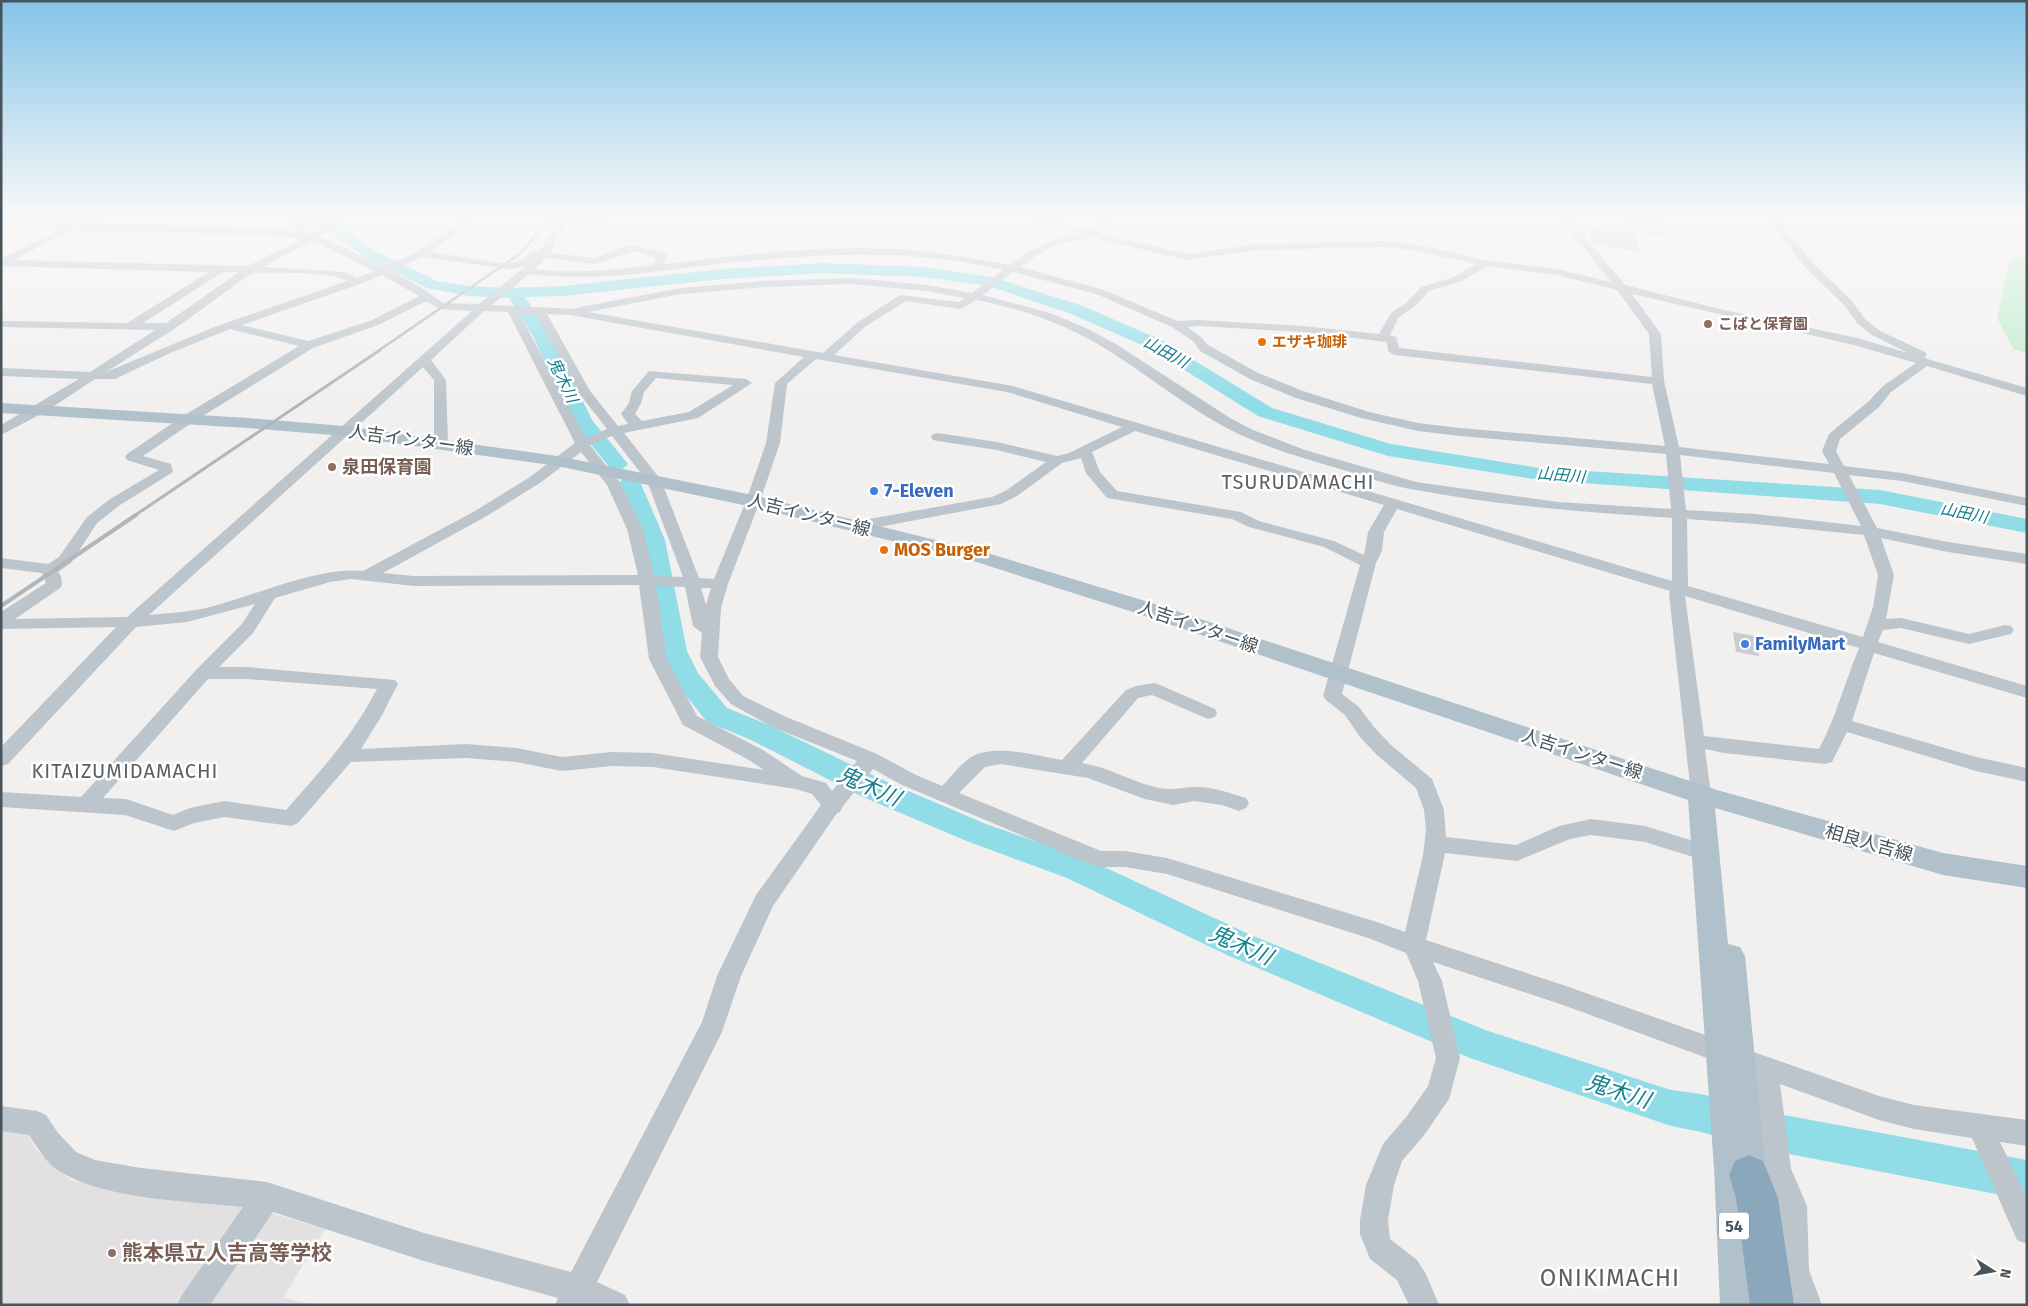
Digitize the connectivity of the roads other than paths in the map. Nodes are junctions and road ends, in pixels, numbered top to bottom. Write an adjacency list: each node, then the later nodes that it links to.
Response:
1 (203, 280): 23 (street)
2 (235, 280): 25 (street)
3 (353, 280): 13 (street)
4 (361, 280): 13 (street)
5 (399, 280): 16 (street)
6 (516, 280): 17 (street)
7 (995, 280): 15 (street)
8 (1056, 280): 22 (street)
9 (1452, 280): 26 (street)
10 (1589, 280): 14 (street)
11 (1614, 280): 14 (street)
12 (1824, 280): 30 (street)
13 (356, 282): 24 (street)
14 (1621, 288): 30 (street); 33 (street)
15 (972, 296): 20 (street); 28 (street); 56 (street)
16 (426, 297): 17 (street); 27 (street)
17 (483, 307): 18 (street); 29 (street)
18 (512, 310): 19 (street); 45 (street)
19 (540, 311): 20 (street); 42 (street)
20 (570, 312): 28 (street)
21 (1, 324): 23 (street)
22 (1176, 325): 26 (street); 47 (street)
23 (130, 326): 25 (street)
24 (225, 326): 25 (street); 27 (street); 32 (street)
25 (168, 327): 32 (street)
26 (1383, 338): 33 (street)
27 (310, 345): 37 (street)
28 (820, 355): 39 (street); 53 (street)
29 (424, 360): 41 (street); 44 (street)
30 (1930, 364): 34 (street); 51 (street)
31 (1, 372): 32 (street)
32 (94, 374): 36 (street)
33 (1658, 381): 47 (street)
34 (2027, 392)
35 (1, 408): 36 (main road, 人吉インター線)
36 (40, 409): 37 (main road, 人吉インター線); 40 (street)
37 (188, 419): 41 (main road, 人吉インター線); 62 (street)
38 (640, 425): 38 (street); 42 (street)
39 (1134, 426): 46 (street); 55 (street)
40 (1, 431)
41 (344, 431): 44 (main road, 人吉インター線); 70 (street)
42 (614, 431): 45 (street); 52 (street)
43 (938, 437): 48 (street)
44 (441, 444): 49 (main road, 人吉インター線)
45 (582, 444): 49 (street); 50 (street)
46 (1086, 451): 48 (street); 61 (street)
47 (1673, 453): 51 (street); 56 (street)
48 (1058, 460): 57 (street)
49 (557, 461): 50 (main road, 人吉インター線); 63 (street)
50 (604, 470): 52 (main road, 人吉インター線); 64 (street)
51 (1841, 472): 54 (street); 58 (street)
52 (654, 480): 53 (main road, 人吉インター線); 65 (street)
53 (754, 501): 57 (main road, 人吉インター線); 66 (street)
54 (2027, 502)
55 (1394, 503): 61 (street); 67 (street)
56 (1679, 513): 58 (street); 67 (street)
57 (858, 526): 77 (main road, 人吉インター線)
58 (1869, 529): 59 (street); 72 (street)
59 (2027, 559)
60 (1, 563): 62 (street)
61 (1368, 563): 77 (street)
62 (51, 569): 69 (street)
63 (365, 576): 64 (street); 68 (street)
64 (651, 582): 65 (street); 87 (street)
65 (690, 583): 66 (street); 74 (street)
66 (720, 584): 74 (street)
67 (1680, 589): 75 (street); 81 (street); 89 (street)
68 (269, 595): 70 (street); 76 (street)
69 (1, 620)
70 (131, 622): 71 (street); 83 (street)
71 (1, 624)
72 (1876, 626): 73 (street); 75 (street)
73 (2005, 630)
74 (710, 631): 84 (street)
75 (1868, 644): 78 (street); 80 (street)
76 (203, 673): 82 (street); 92 (street)
77 (1339, 673): 89 (main road, 人吉インター線); 94 (street)
78 (2027, 692)
79 (1208, 713): 85 (street)
80 (1842, 724): 81 (street); 86 (street)
81 (1705, 742): 89 (street)
82 (347, 754): 87 (street); 92 (street)
83 (1, 759)
84 (870, 759): 88 (street); 93 (street)
85 (1066, 768): 88 (street); 91 (street)
86 (2027, 775)
87 (796, 782): 93 (street)
88 (946, 795): 97 (street)
89 (1707, 796): 95 (main road, 54); 96 (main road, 相良人吉線); 98 (main road, 54)
90 (1, 799): 92 (street)
91 (1238, 803)
92 (86, 804)
93 (833, 807): 105 (street)
94 (1435, 844): 95 (street); 97 (street)
95 (1706, 853): 98 (main road, 54)
96 (2027, 877)
97 (1414, 946): 98 (street); 108 (street)
98 (1742, 1059): 100 (street); 102 (main road, 54)
99 (1, 1118): 103 (street)
100 (1980, 1127): 101 (street); 104 (street)
101 (2027, 1133)
102 (1747, 1163): 109 (main road, 54); 110 (main road, 54); 111 (highway); 112 (street)
103 (267, 1196): 105 (street); 106 (street)
104 (2027, 1230)
105 (574, 1296): 107 (street)
106 (192, 1305)
107 (614, 1305)
108 (1424, 1305)
109 (1739, 1305)
110 (1756, 1305)
111 (1772, 1305)
112 (1807, 1305)

